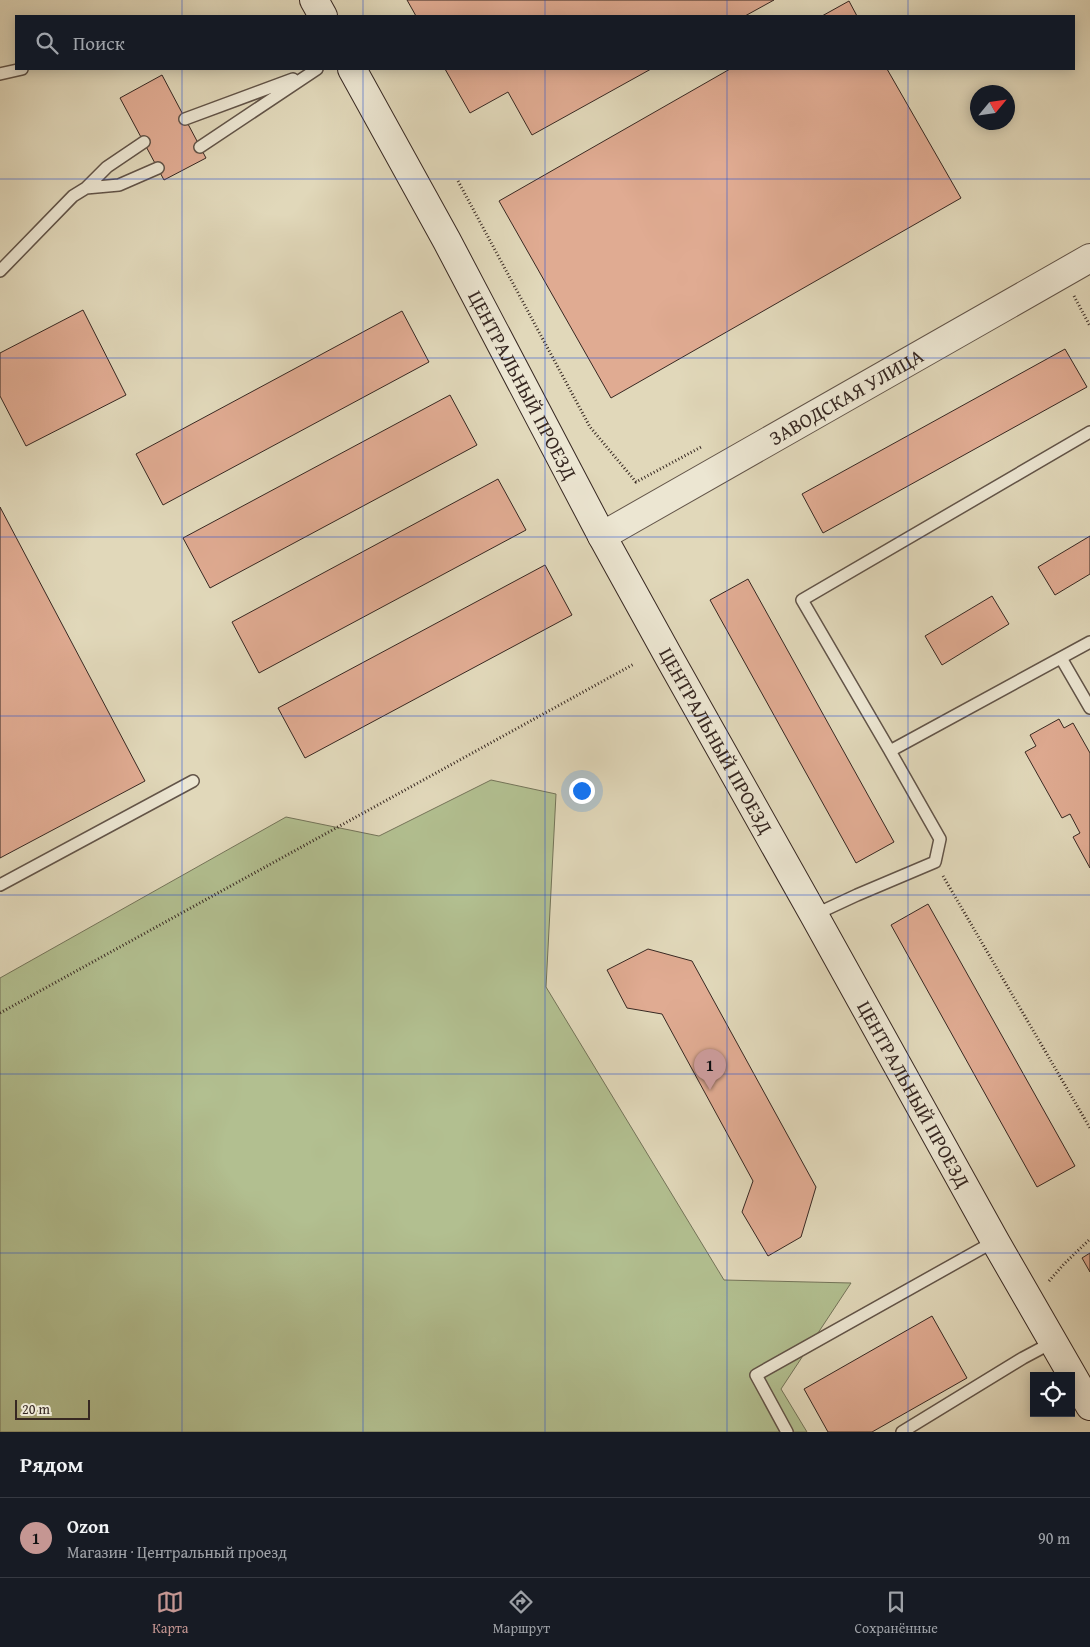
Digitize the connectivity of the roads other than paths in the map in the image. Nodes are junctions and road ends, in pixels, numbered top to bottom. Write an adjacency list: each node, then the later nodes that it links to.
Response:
1 (314, 0): 2 (main road)
2 (323, 15)
3 (18, 70): 6 (lane)
4 (314, 70): 7 (lane); 9 (lane)
5 (353, 70): 15 (main road, ЦЕНТРАЛЬНЫЙ ПРОЕЗД)
6 (0, 74)
7 (185, 119)
8 (144, 142): 11 (lane)
9 (200, 147)
10 (158, 168): 11 (lane)
11 (86, 188): 13 (lane)
12 (1090, 258): 15 (main road, ЗАВОДСКАЯ УЛИЦА)
13 (0, 271)
14 (1090, 432): 19 (lane)
15 (602, 536): 22 (main road, ЦЕНТРАЛЬНЫЙ ПРОЕЗД)
16 (1090, 642): 17 (lane)
17 (1062, 658): 18 (lane); 19 (lane)
18 (1090, 708)
19 (890, 751): 22 (lane)
20 (193, 782): 21 (lane)
21 (0, 885)
22 (814, 915): 23 (main road, ЦЕНТРАЛЬНЫЙ ПРОЕЗД)
23 (995, 1241): 24 (main road, ЦЕНТРАЛЬНЫЙ ПРОЕЗД); 26 (lane)
24 (1053, 1342): 25 (main road, ЦЕНТРАЛЬНЫЙ ПРОЕЗД); 27 (lane)
25 (1090, 1406)
26 (787, 1432)
27 (902, 1432)

